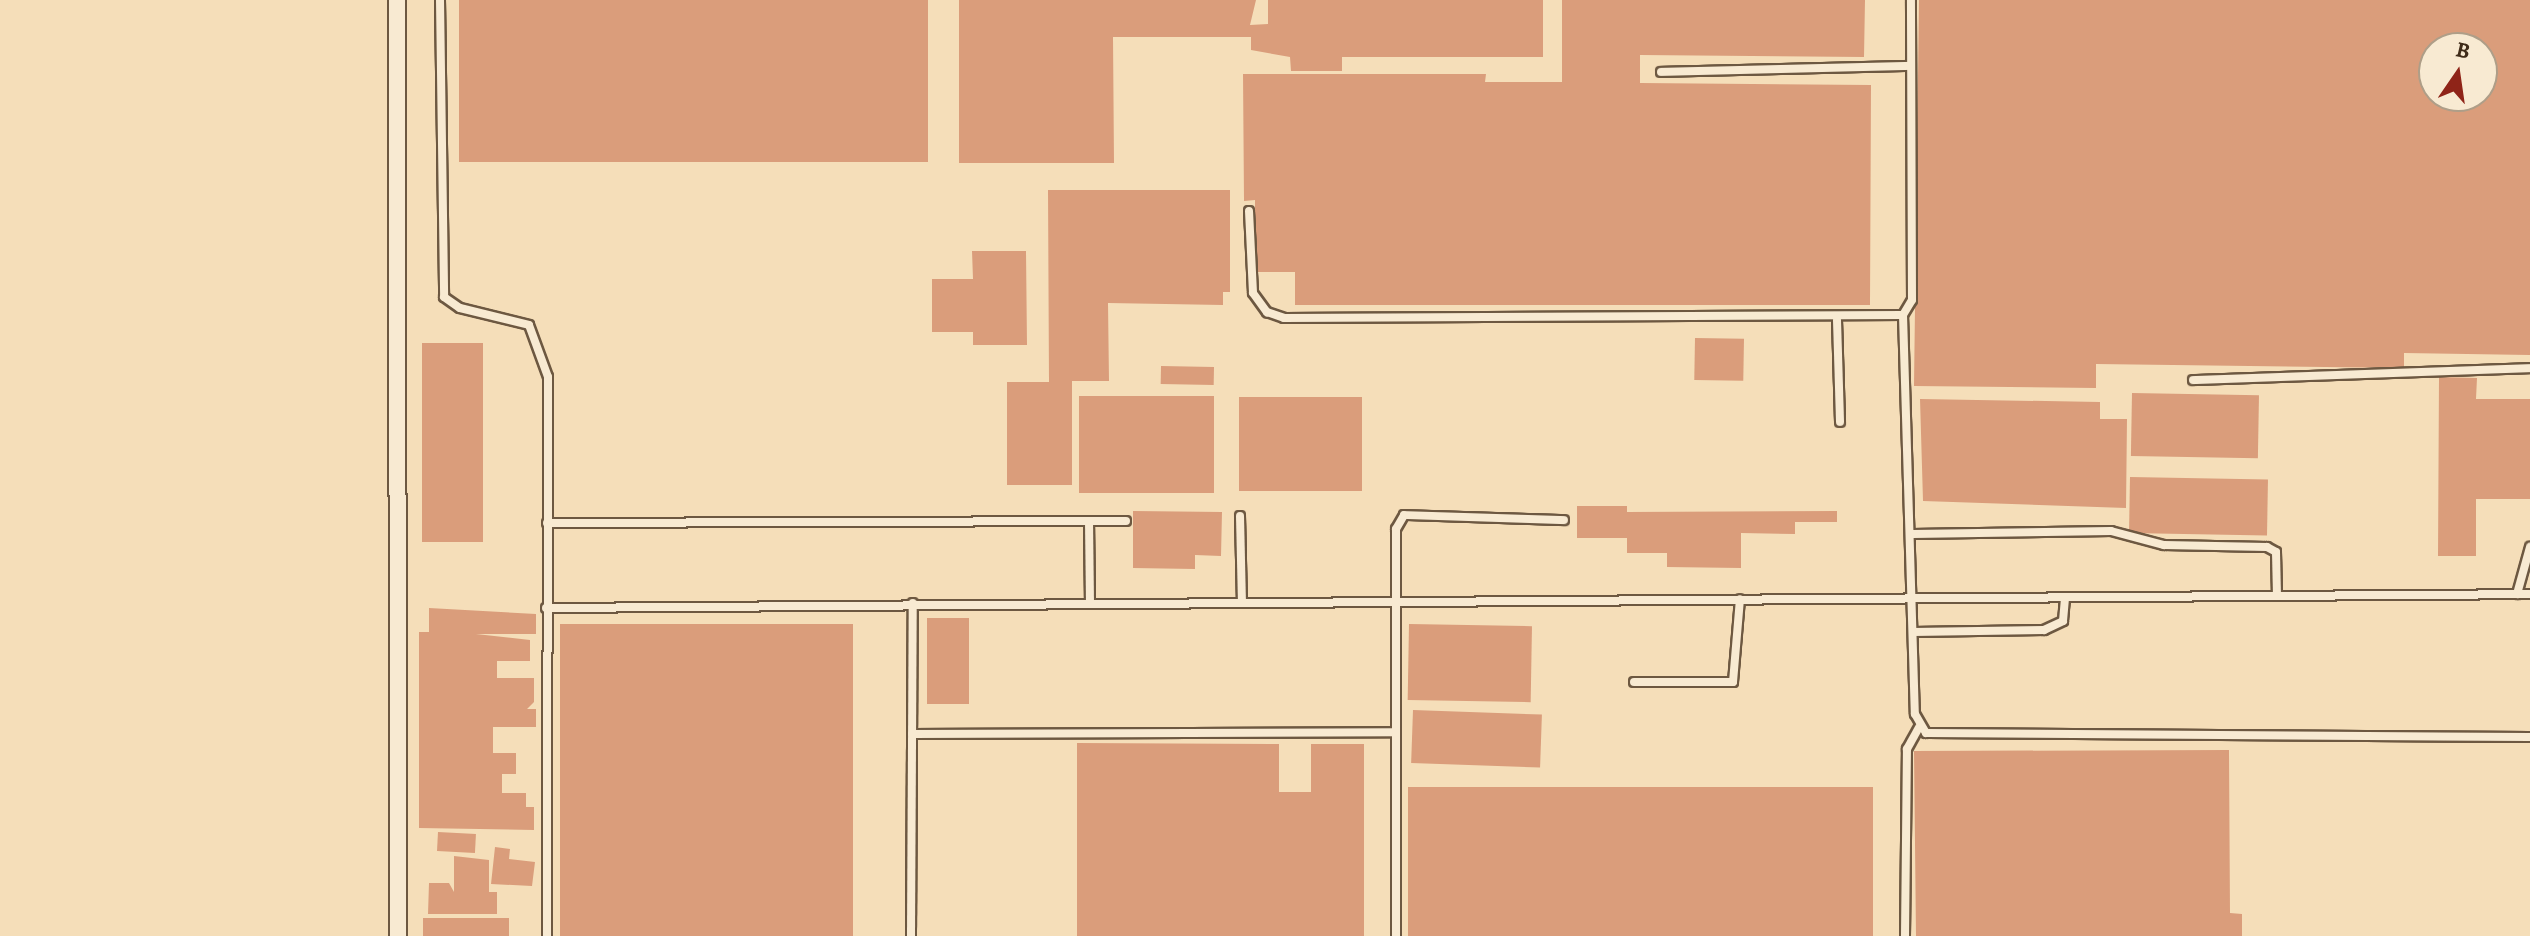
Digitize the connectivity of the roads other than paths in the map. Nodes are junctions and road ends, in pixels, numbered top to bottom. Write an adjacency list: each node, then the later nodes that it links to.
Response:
1 (397, 0): 36 (street)
2 (440, 0): 16 (lane)
3 (1911, 0): 4 (lane)
4 (1911, 66): 5 (lane); 7 (lane)
5 (1661, 72)
6 (1249, 211): 8 (lane)
7 (1903, 315): 8 (lane); 17 (lane)
8 (1837, 320): 11 (lane)
9 (2530, 368): 10 (lane)
10 (2193, 380)
11 (1840, 422)
12 (1240, 516): 27 (lane)
13 (1564, 520): 25 (lane)
14 (1089, 521): 15 (lane); 16 (lane); 26 (lane)
15 (1126, 521)
16 (547, 523): 29 (lane)
17 (1913, 534): 21 (lane); 23 (lane)
18 (2530, 547): 19 (lane)
19 (2517, 594): 20 (lane); 21 (lane)
20 (2530, 594)
21 (2277, 596): 22 (lane)
22 (2065, 597): 23 (lane); 30 (lane)
23 (1912, 598): 24 (lane); 30 (lane)
24 (1740, 599): 25 (lane); 31 (lane)
25 (1395, 601): 27 (lane); 33 (lane)
26 (1090, 602): 27 (lane); 28 (lane)
27 (1242, 602)
28 (913, 603): 29 (lane); 34 (lane)
29 (546, 608): 37 (lane)
30 (1913, 632): 32 (lane)
31 (1634, 682)
32 (1919, 727): 35 (lane); 40 (lane)
33 (1396, 732): 34 (lane); 39 (lane)
34 (912, 734): 38 (lane)
35 (2530, 737)
36 (398, 936)
37 (547, 936)
38 (911, 936)
39 (1396, 936)
40 (1905, 936)

